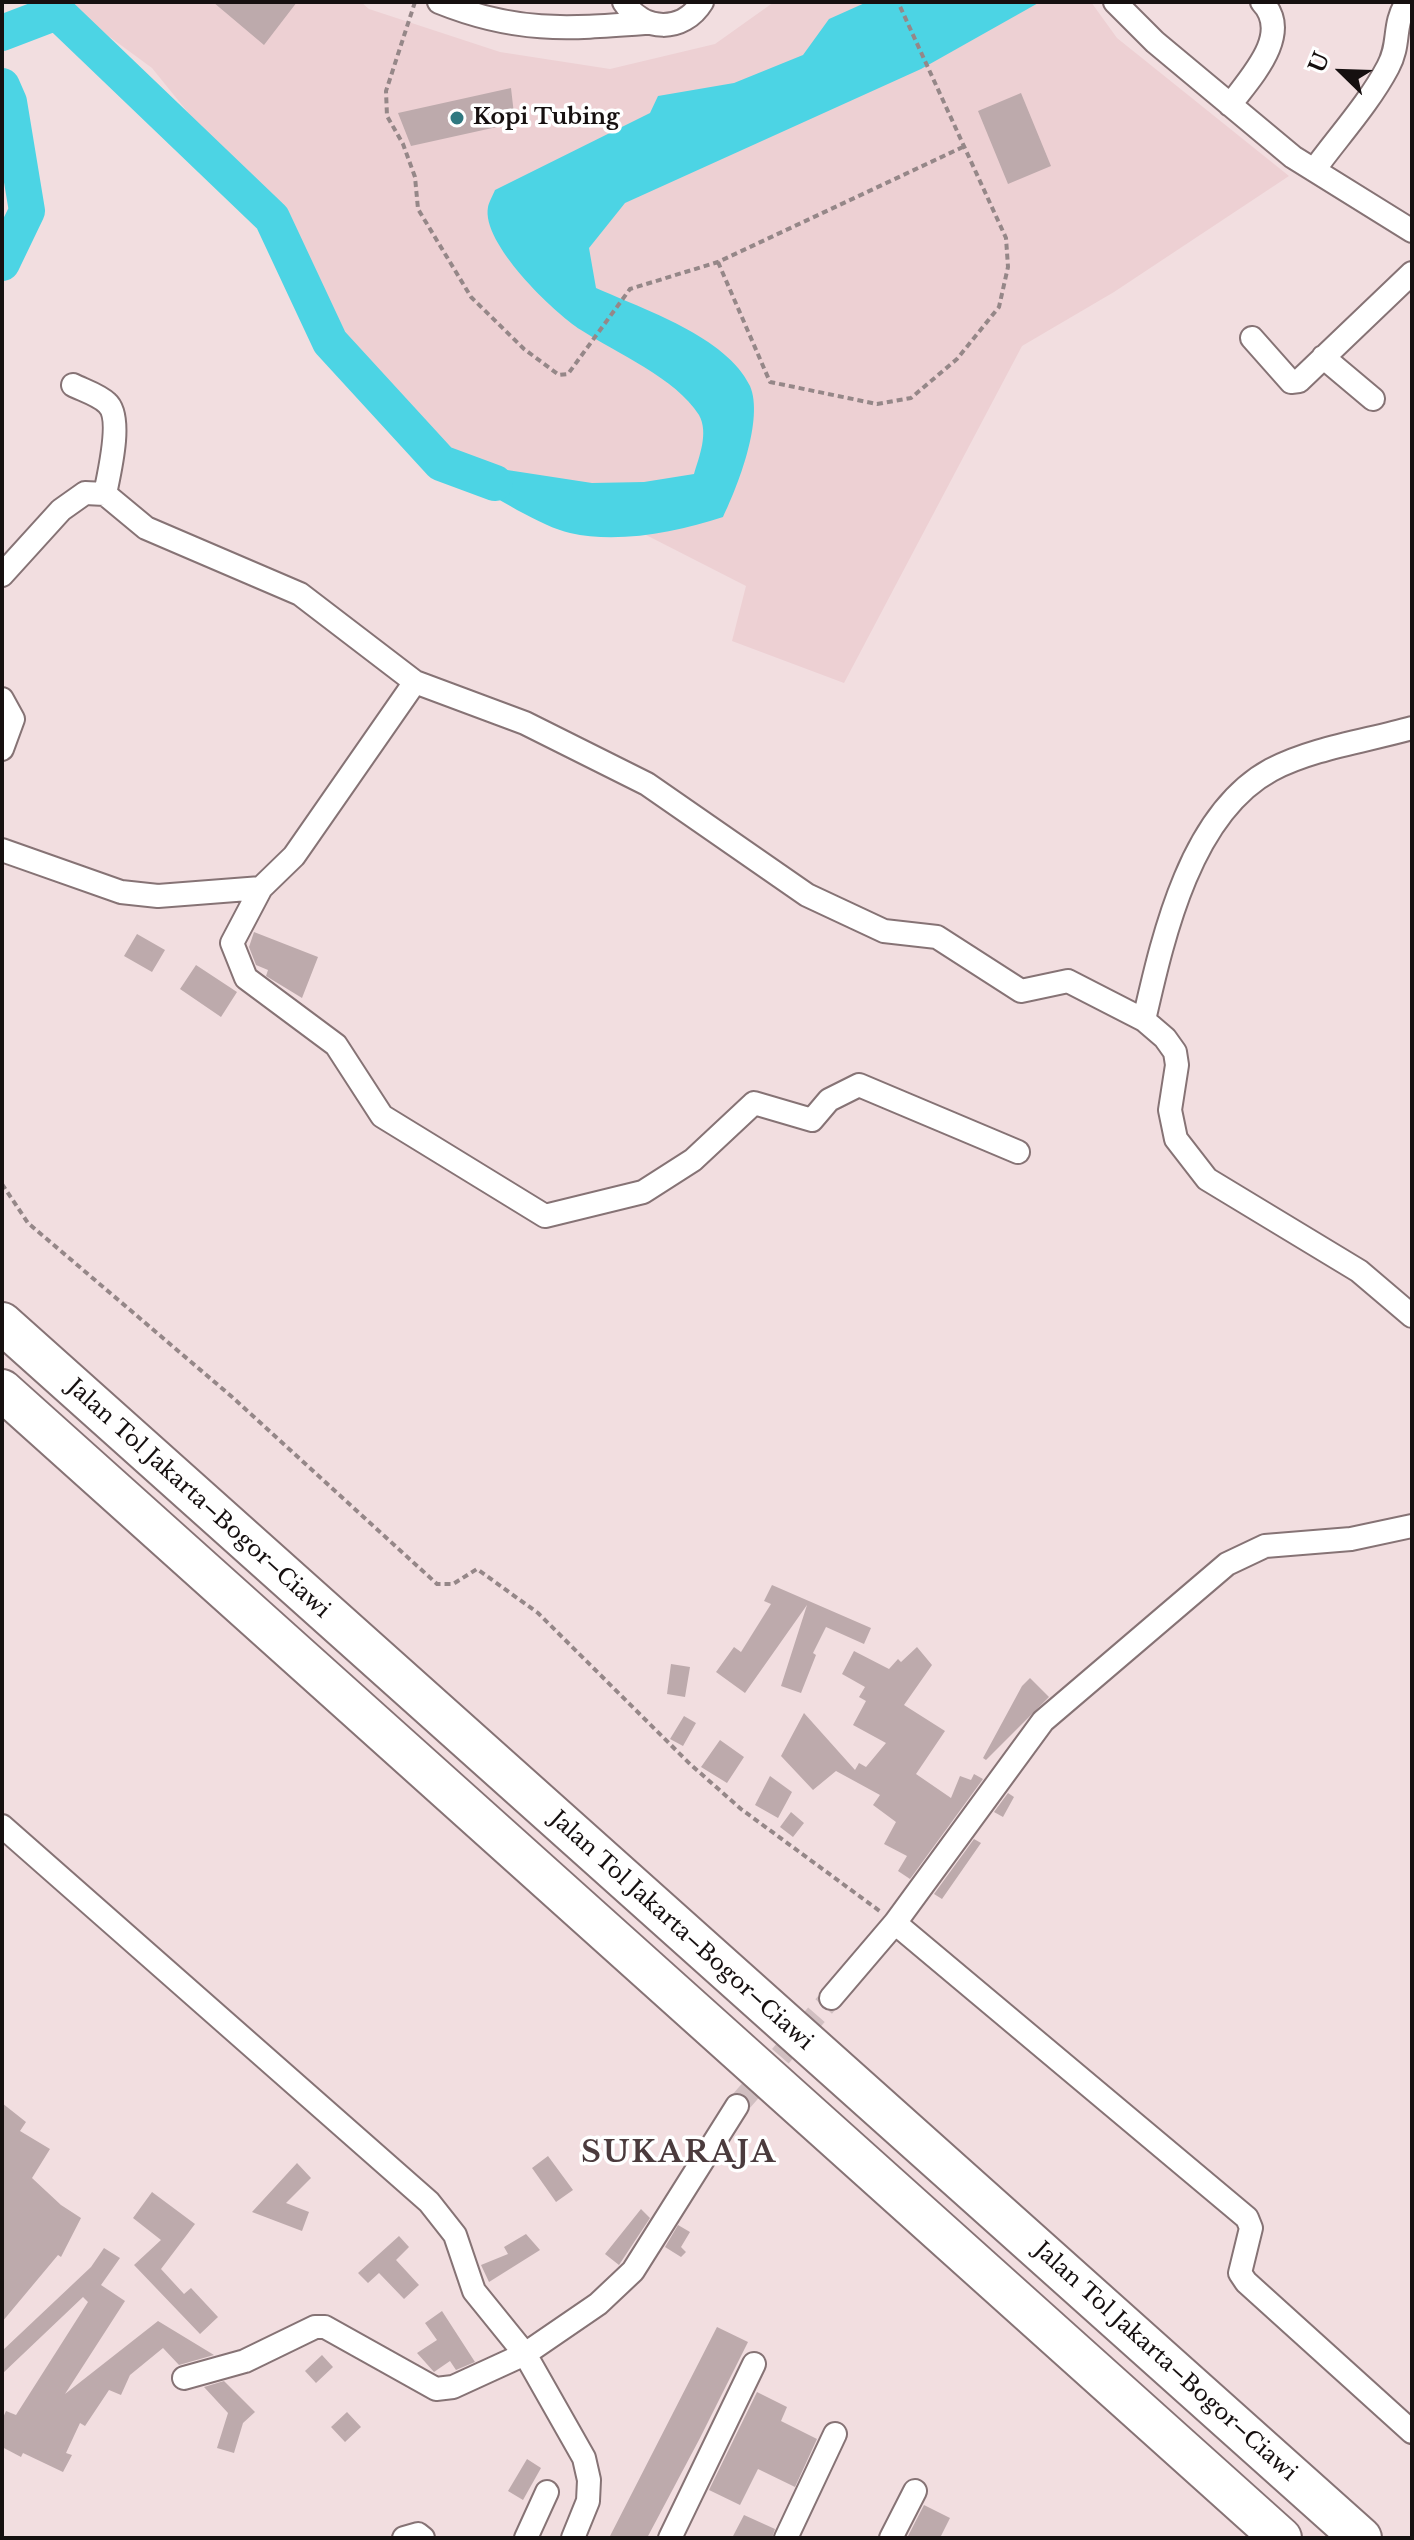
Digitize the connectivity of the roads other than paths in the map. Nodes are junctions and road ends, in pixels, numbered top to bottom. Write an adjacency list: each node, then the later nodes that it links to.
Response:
1 (439, 2): 7 (street)
2 (624, 2): 7 (street)
3 (1115, 2): 8 (street)
4 (1262, 2): 8 (street)
5 (1407, 2): 9 (street)
6 (702, 3): 7 (street)
7 (646, 23)
8 (1230, 105): 9 (street)
9 (1314, 170): 10 (street)
10 (1412, 231)
11 (1412, 273): 13 (street)
12 (1252, 338): 13 (street)
13 (1323, 357): 15 (street)
14 (73, 385): 16 (street)
15 (1373, 399)
16 (105, 494): 17 (street); 18 (street)
17 (2, 575)
18 (415, 682): 23 (street); 24 (street)
19 (2, 699): 21 (street)
20 (1412, 728): 24 (street)
21 (2, 749)
22 (2, 850): 23 (street)
23 (261, 888): 25 (street)
24 (1144, 1020): 26 (street)
25 (1018, 1152)
26 (1412, 1316)
27 (2, 1323): 51 (highway, Jalan Tol Jakarta–Bogor–Ciawi)
28 (2, 1390): 39 (highway)
29 (1412, 1526): 31 (street)
30 (2, 1826): 34 (street)
31 (895, 1923): 32 (street); 37 (street)
32 (831, 1998)
33 (737, 2106): 34 (street)
34 (525, 2354): 36 (street); 45 (street)
35 (754, 2364): 46 (street)
36 (184, 2378)
37 (1412, 2432)
38 (835, 2434): 47 (street)
39 (1213, 2478): 49 (highway); 50 (highway)
40 (915, 2491): 48 (street)
41 (547, 2492): 44 (street)
42 (404, 2538): 43 (street)
43 (423, 2538)
44 (526, 2538)
45 (573, 2538)
46 (670, 2538)
47 (786, 2538)
48 (891, 2538)
49 (1265, 2538)
50 (1281, 2538)
51 (1361, 2538)

